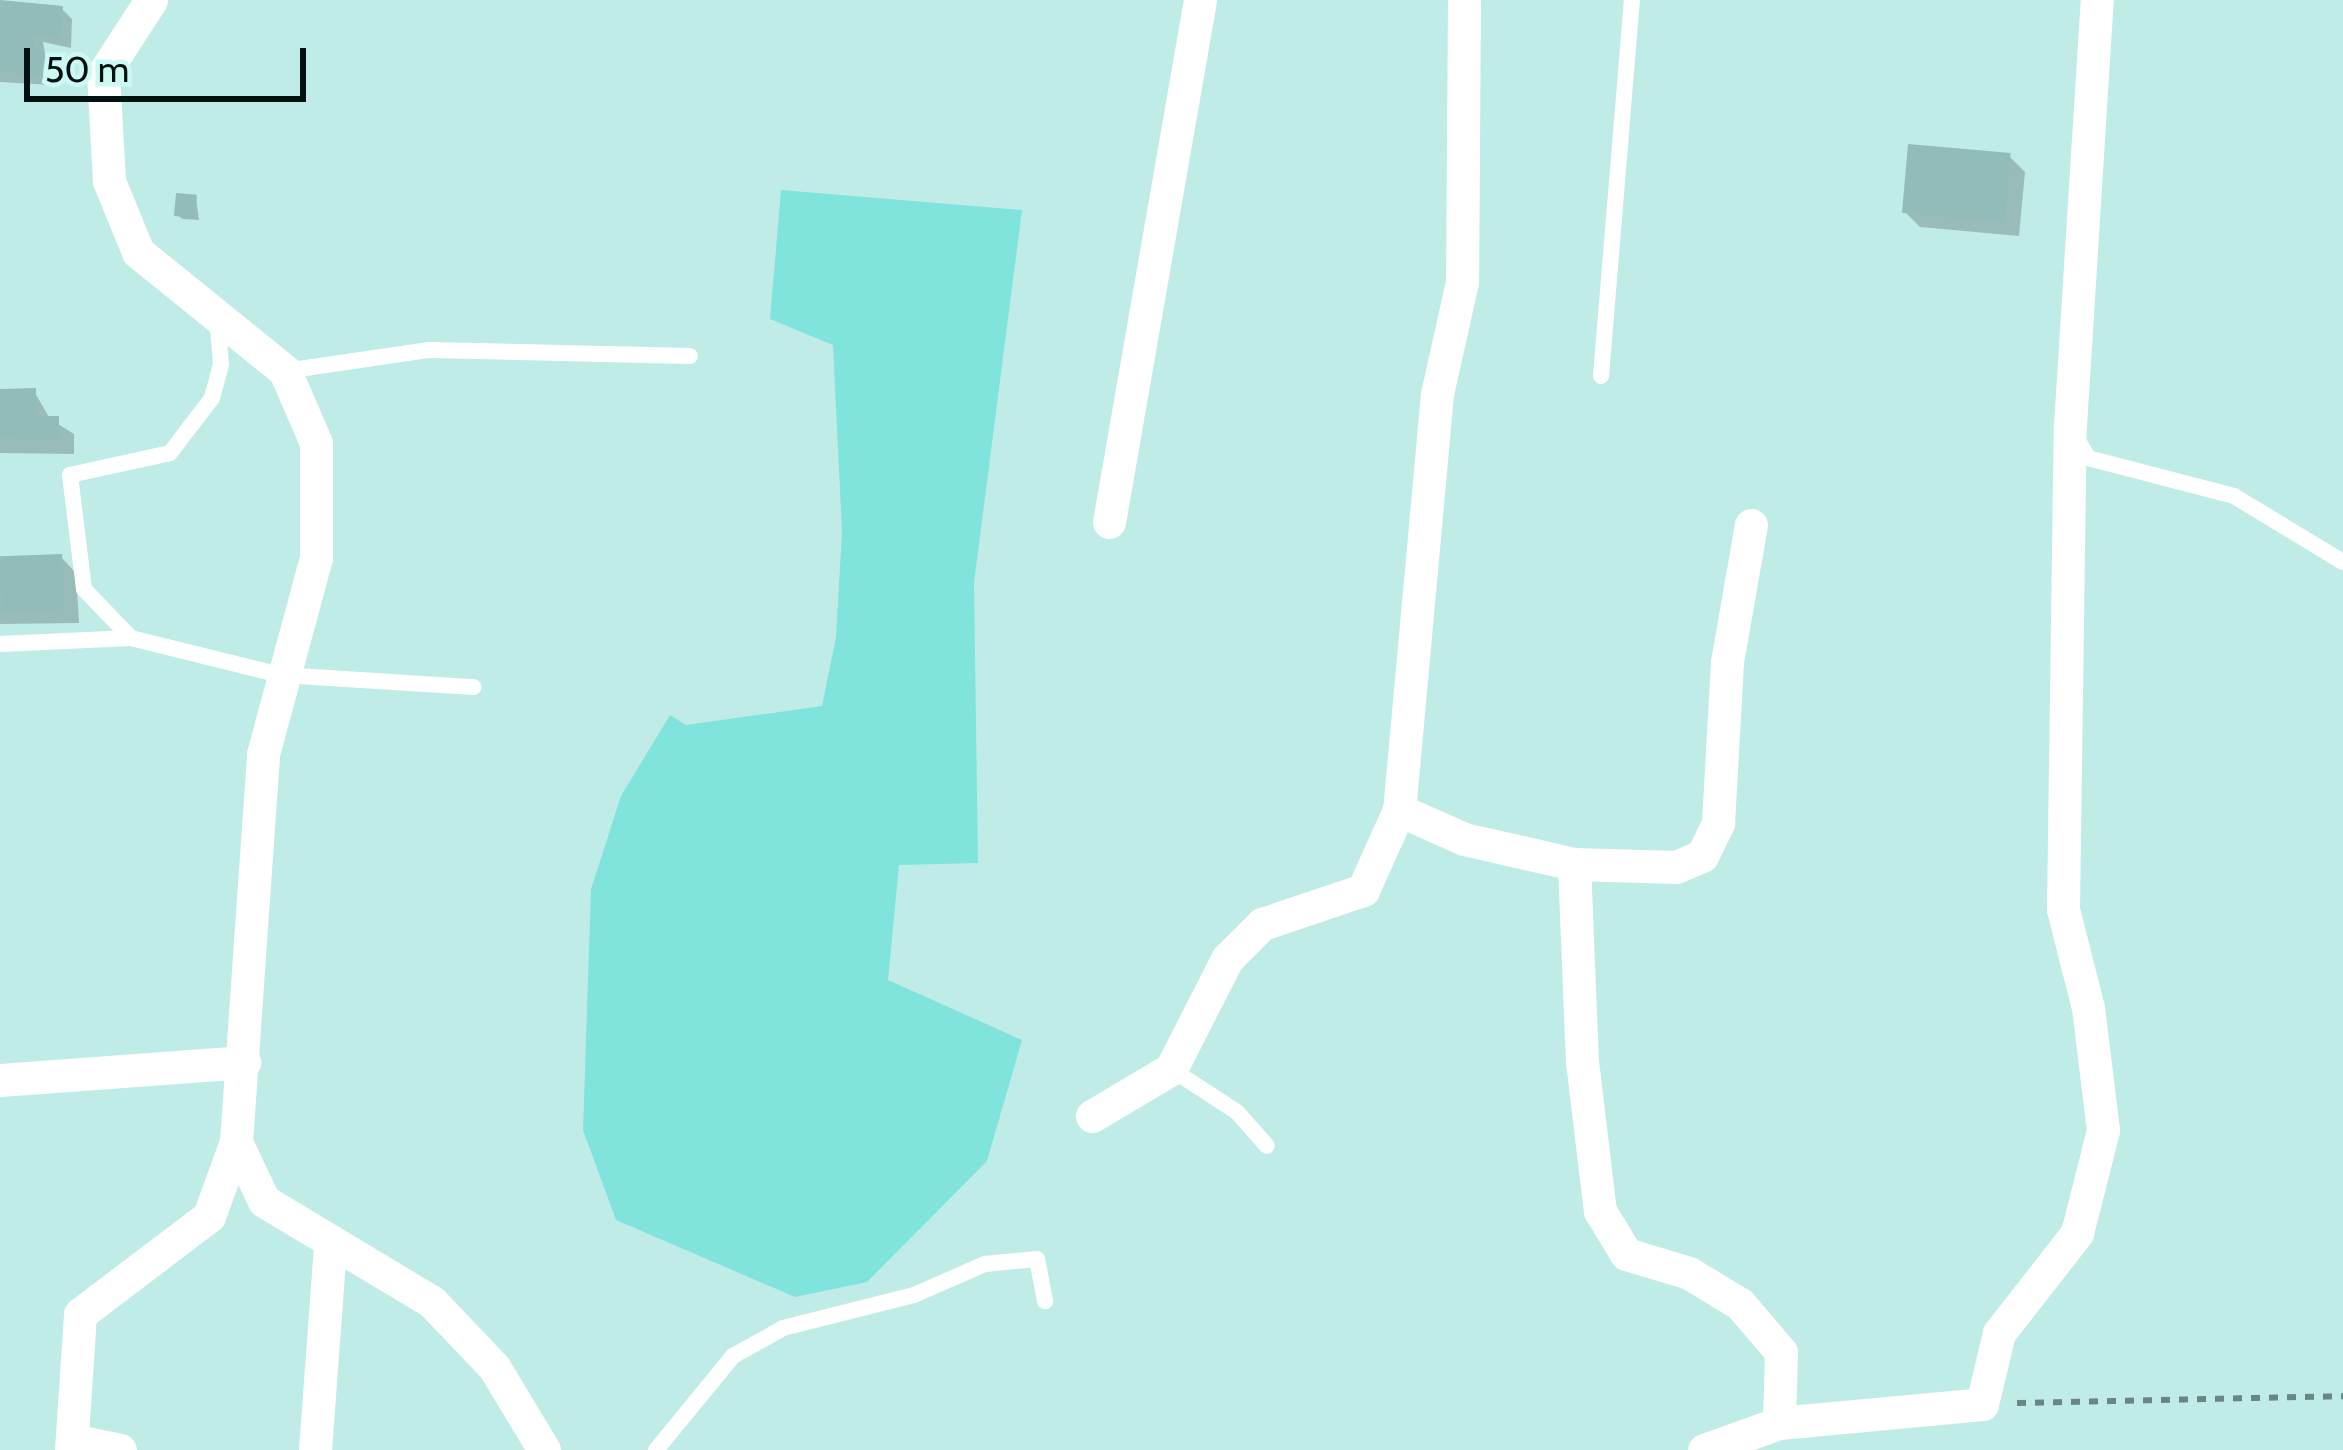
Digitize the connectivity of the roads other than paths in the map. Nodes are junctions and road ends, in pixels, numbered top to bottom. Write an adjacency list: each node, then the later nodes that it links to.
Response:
1 (151, 0): 6 (street)
2 (1200, 0): 11 (street)
3 (1464, 0): 18 (street)
4 (1632, 0): 9 (lane)
5 (2097, 0): 10 (street)
6 (217, 315): 8 (street); 14 (lane)
7 (690, 356): 8 (lane)
8 (285, 371): 16 (street)
9 (1601, 376)
10 (2070, 425): 13 (lane); 28 (street)
11 (1109, 522)
12 (1751, 525): 19 (street)
13 (2343, 562)
14 (131, 638): 15 (lane); 16 (lane)
15 (0, 644)
16 (281, 675): 17 (lane); 20 (street)
17 (474, 687)
18 (1400, 810): 19 (street); 21 (street)
19 (1574, 864): 28 (street)
20 (244, 1062): 22 (street); 24 (street)
21 (1171, 1069): 23 (street); 25 (lane)
22 (0, 1080)
23 (1092, 1116)
24 (236, 1142): 26 (street); 29 (street)
25 (1267, 1146)
26 (330, 1246): 31 (street); 32 (street)
27 (1045, 1300): 33 (lane)
28 (1779, 1423): 34 (street)
29 (71, 1445): 30 (street)
30 (120, 1450)
31 (315, 1450)
32 (544, 1450)
33 (656, 1450)
34 (1704, 1450)

